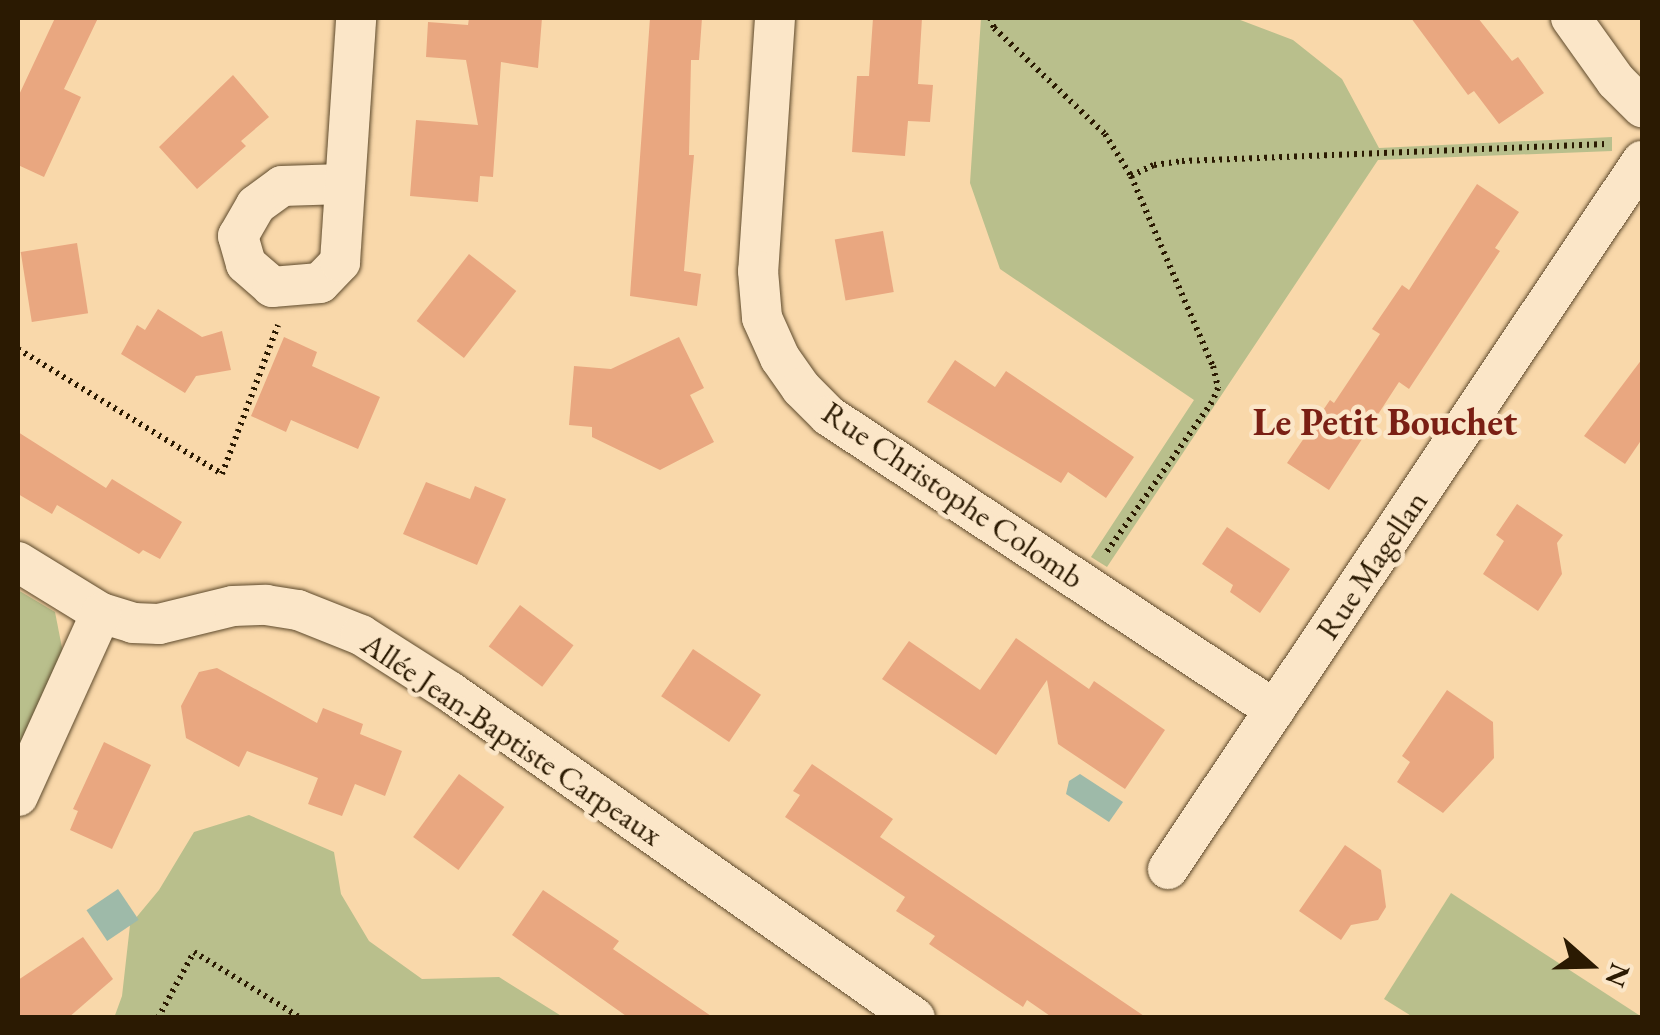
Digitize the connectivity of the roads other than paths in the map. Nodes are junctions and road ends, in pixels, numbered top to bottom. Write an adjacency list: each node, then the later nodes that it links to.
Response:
1 (356, 18): 6 (street)
2 (775, 18): 9 (street, Rue Christophe Colomb)
3 (1571, 18): 4 (street)
4 (1642, 107)
5 (1633, 152): 9 (street, Rue Magellan)
6 (343, 184): 6 (street)
7 (18, 562): 8 (street, Allée Jean-Baptiste Carpeaux)
8 (101, 613): 10 (street); 12 (street, Allée Jean-Baptiste Carpeaux)
9 (1275, 710): 11 (street, Rue Magellan)
10 (18, 796)
11 (1168, 869)
12 (915, 1018)

